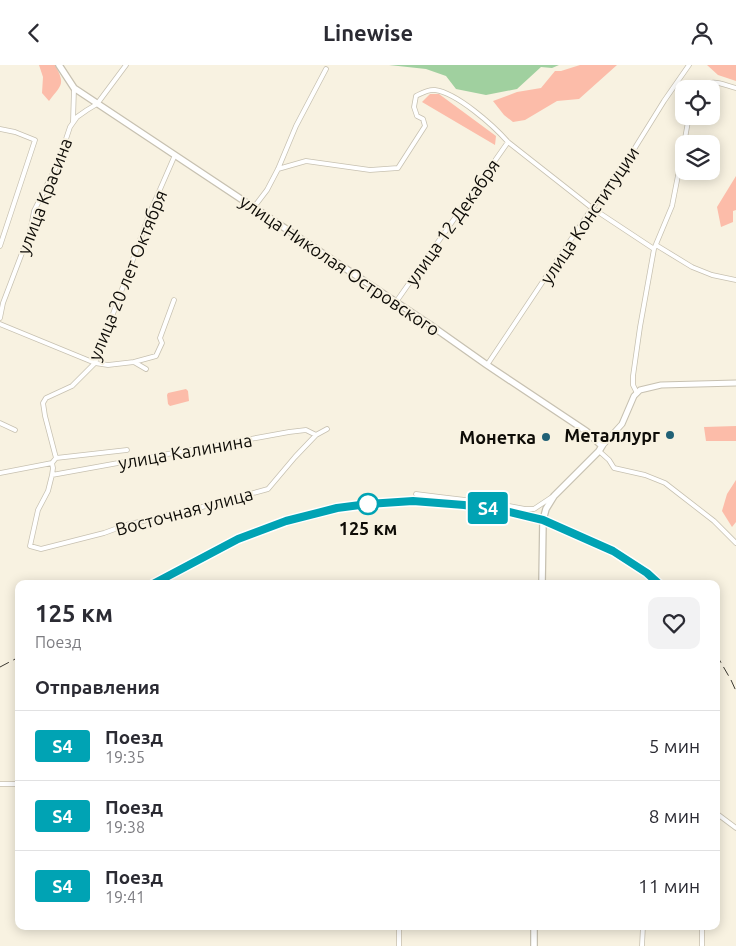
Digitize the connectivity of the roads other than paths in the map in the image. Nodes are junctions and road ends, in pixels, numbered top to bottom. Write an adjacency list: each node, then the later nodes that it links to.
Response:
1 (59, 65): 6 (main road)
2 (126, 65): 8 (street, улица Красина)
3 (689, 65): 16 (street, улица Конституции)
4 (326, 69): 13 (street)
5 (720, 83): 7 (street)
6 (74, 88): 8 (main road, улица Николая Островского); 9 (street)
7 (736, 88)
8 (98, 104): 9 (street, улица Красина); 12 (main road, улица Николая Островского)
9 (73, 122): 22 (street, улица Красина)
10 (0, 129): 17 (street, улица Красина)
11 (508, 142): 13 (street); 16 (street); 21 (street, улица 12 Декабря)
12 (176, 155): 15 (main road, улица Николая Островского); 25 (street, улица 20 лет Октября)
13 (278, 169): 15 (street)
14 (677, 180): 18 (street)
15 (254, 207): 21 (main road, улица Николая Островского)
16 (592, 208): 18 (street); 26 (street, улица Конституции)
17 (0, 246)
18 (655, 247): 19 (street); 29 (street)
19 (736, 281)
20 (174, 300): 24 (street)
21 (396, 302): 26 (main road, улица Николая Островского)
22 (0, 318)
23 (0, 324): 25 (street)
24 (134, 362): 25 (street); 27 (street)
25 (95, 363): 36 (street, улица 20 лет Октября)
26 (487, 365): 34 (main road, улица Николая Островского)
27 (146, 369)
28 (736, 383): 29 (main road)
29 (637, 393): 34 (main road)
30 (0, 423): 32 (street)
31 (327, 429): 33 (street, Восточная улица)
32 (15, 430)
33 (316, 435): 39 (street, улица Калинина); 39 (street, Восточная улица)
34 (600, 449): 41 (main road); 42 (street)
35 (127, 450): 36 (street, улица Калинина)
36 (56, 458): 37 (street)
37 (52, 463): 38 (street); 39 (street)
38 (0, 473)
39 (52, 475)
40 (416, 493): 41 (street)
41 (554, 496): 43 (main road)
42 (736, 543)
43 (542, 580)
44 (0, 783): 45 (street)
45 (15, 784)
46 (720, 816): 47 (street)
47 (736, 828)
48 (399, 930): 52 (street)
49 (534, 930): 53 (main road)
50 (643, 930): 54 (street)
51 (702, 930): 55 (street)
52 (399, 946)
53 (534, 946)
54 (642, 946)
55 (702, 946)

